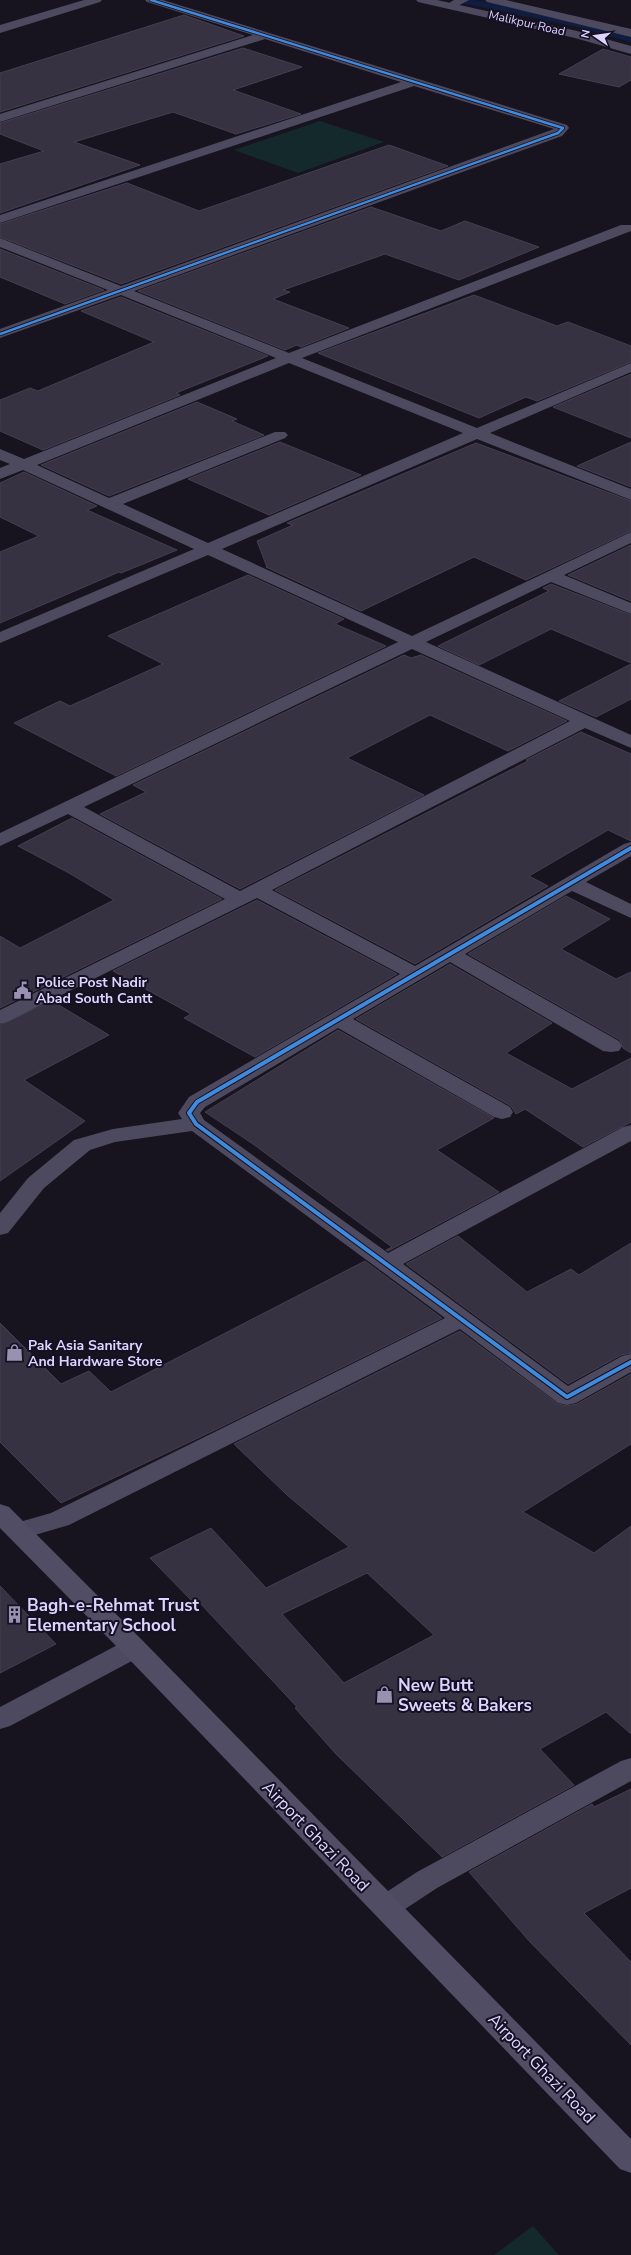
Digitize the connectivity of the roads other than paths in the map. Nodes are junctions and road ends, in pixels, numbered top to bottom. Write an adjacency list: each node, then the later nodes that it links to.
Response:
1 (96, 0): 6 (street)
2 (151, 0): 8 (street)
3 (422, 0): 5 (street, Malikpur Road)
4 (491, 0): 7 (street)
5 (457, 3): 9 (street, Malikpur Road)
6 (0, 29)
7 (631, 33)
8 (266, 36): 10 (street); 11 (street)
9 (631, 50)
10 (412, 82): 12 (street); 15 (street)
11 (0, 118)
12 (0, 219)
13 (626, 228): 17 (street)
14 (0, 242): 15 (street)
15 (123, 291): 16 (street); 17 (street)
16 (0, 334)
17 (289, 358): 19 (street); 22 (street)
18 (631, 367): 19 (street)
19 (478, 433): 24 (street); 27 (street)
20 (280, 435): 25 (street)
21 (0, 454): 22 (street)
22 (23, 465): 23 (street); 25 (street)
23 (0, 474)
24 (631, 495)
25 (108, 504): 27 (street)
26 (631, 538): 28 (street)
27 (208, 549): 30 (street); 31 (street)
28 (550, 576): 29 (street); 31 (street)
29 (631, 609)
30 (0, 638)
31 (413, 643): 32 (street); 34 (street)
32 (584, 721): 33 (street); 38 (street)
33 (631, 742)
34 (69, 807): 35 (street); 39 (street)
35 (0, 840)
36 (631, 848): 37 (street)
37 (572, 883): 40 (street); 41 (street)
38 (258, 890): 39 (street); 42 (street)
39 (240, 899): 43 (street)
40 (631, 912)
41 (450, 954): 42 (street); 45 (street)
42 (415, 974): 44 (street)
43 (0, 1018)
44 (337, 1019): 46 (street); 47 (street)
45 (611, 1046)
46 (502, 1112)
47 (196, 1124): 49 (street); 50 (street)
48 (631, 1132): 50 (street)
49 (0, 1228)
50 (387, 1263): 51 (street)
51 (462, 1319): 52 (street); 53 (street)
52 (631, 1362)
53 (9, 1522): 54 (main road, Airport Ghazi Road)
54 (134, 1648): 55 (street); 57 (main road, Airport Ghazi Road)
55 (0, 1719)
56 (631, 1768): 57 (street)
57 (386, 1907): 58 (main road, Airport Ghazi Road)
58 (631, 2160)

